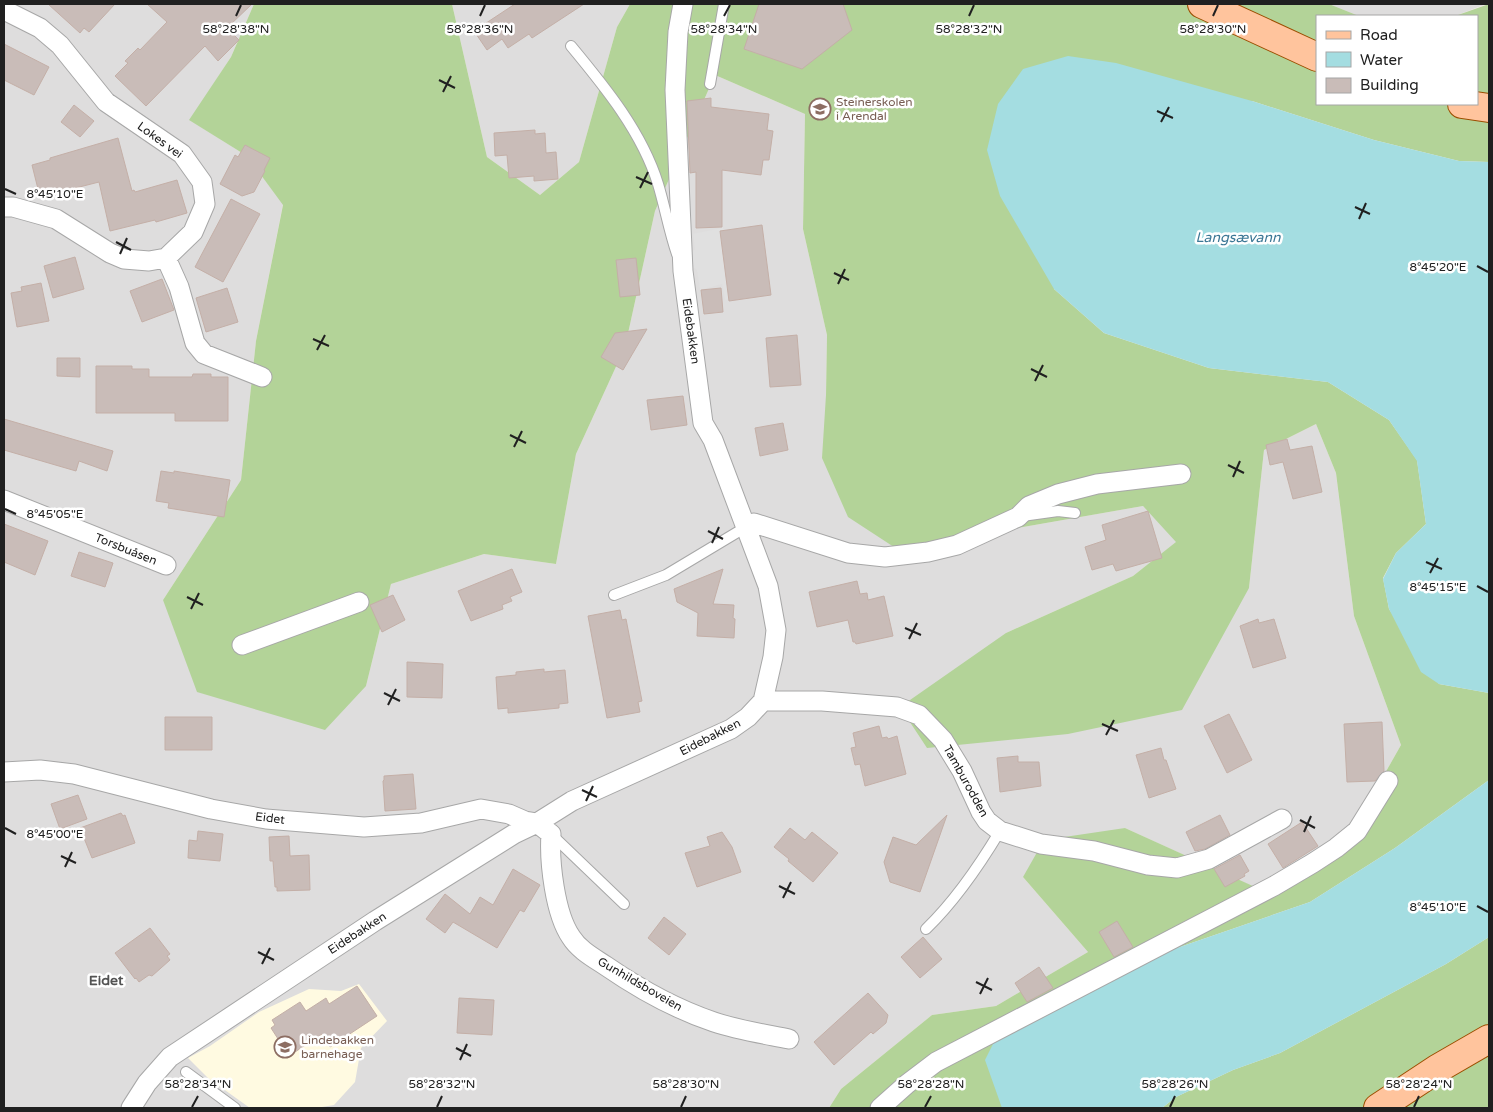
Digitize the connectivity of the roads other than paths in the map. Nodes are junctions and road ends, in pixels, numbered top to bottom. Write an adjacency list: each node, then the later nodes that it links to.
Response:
1 (683, 4): 12 (street, Eidebakken)
2 (724, 4): 7 (lane)
3 (1202, 4): 6 (main road)
4 (4, 10): 11 (street, Lokes vei)
5 (571, 46): 12 (lane)
6 (1316, 57)
7 (710, 84)
8 (1469, 105): 9 (main road)
9 (1489, 108)
10 (4, 207): 11 (street)
11 (166, 258): 13 (street)
12 (682, 271): 18 (street, Eidebakken)
13 (262, 377)
14 (1181, 474): 17 (street)
15 (4, 500): 19 (street, Torsbuåsen)
16 (1075, 513): 17 (lane)
17 (1018, 517): 18 (street)
18 (746, 527): 20 (lane); 23 (street, Eidebakken)
19 (166, 565)
20 (614, 595)
21 (359, 602): 22 (street)
22 (242, 645)
23 (763, 701): 27 (street, Eidebakken); 28 (street, Tamburodden)
24 (4, 772): 27 (street, Eidet)
25 (1388, 781): 36 (street)
26 (1282, 819): 28 (street, Tamburodden)
27 (544, 828): 29 (lane); 31 (street, Gunhildsboveien); 34 (street, Eidebakken)
28 (1000, 831): 30 (lane)
29 (624, 904)
30 (926, 929)
31 (789, 1039)
32 (1489, 1039): 37 (main road)
33 (186, 1072): 35 (lane)
34 (131, 1108)
35 (235, 1108)
36 (880, 1108)
37 (1378, 1108)

